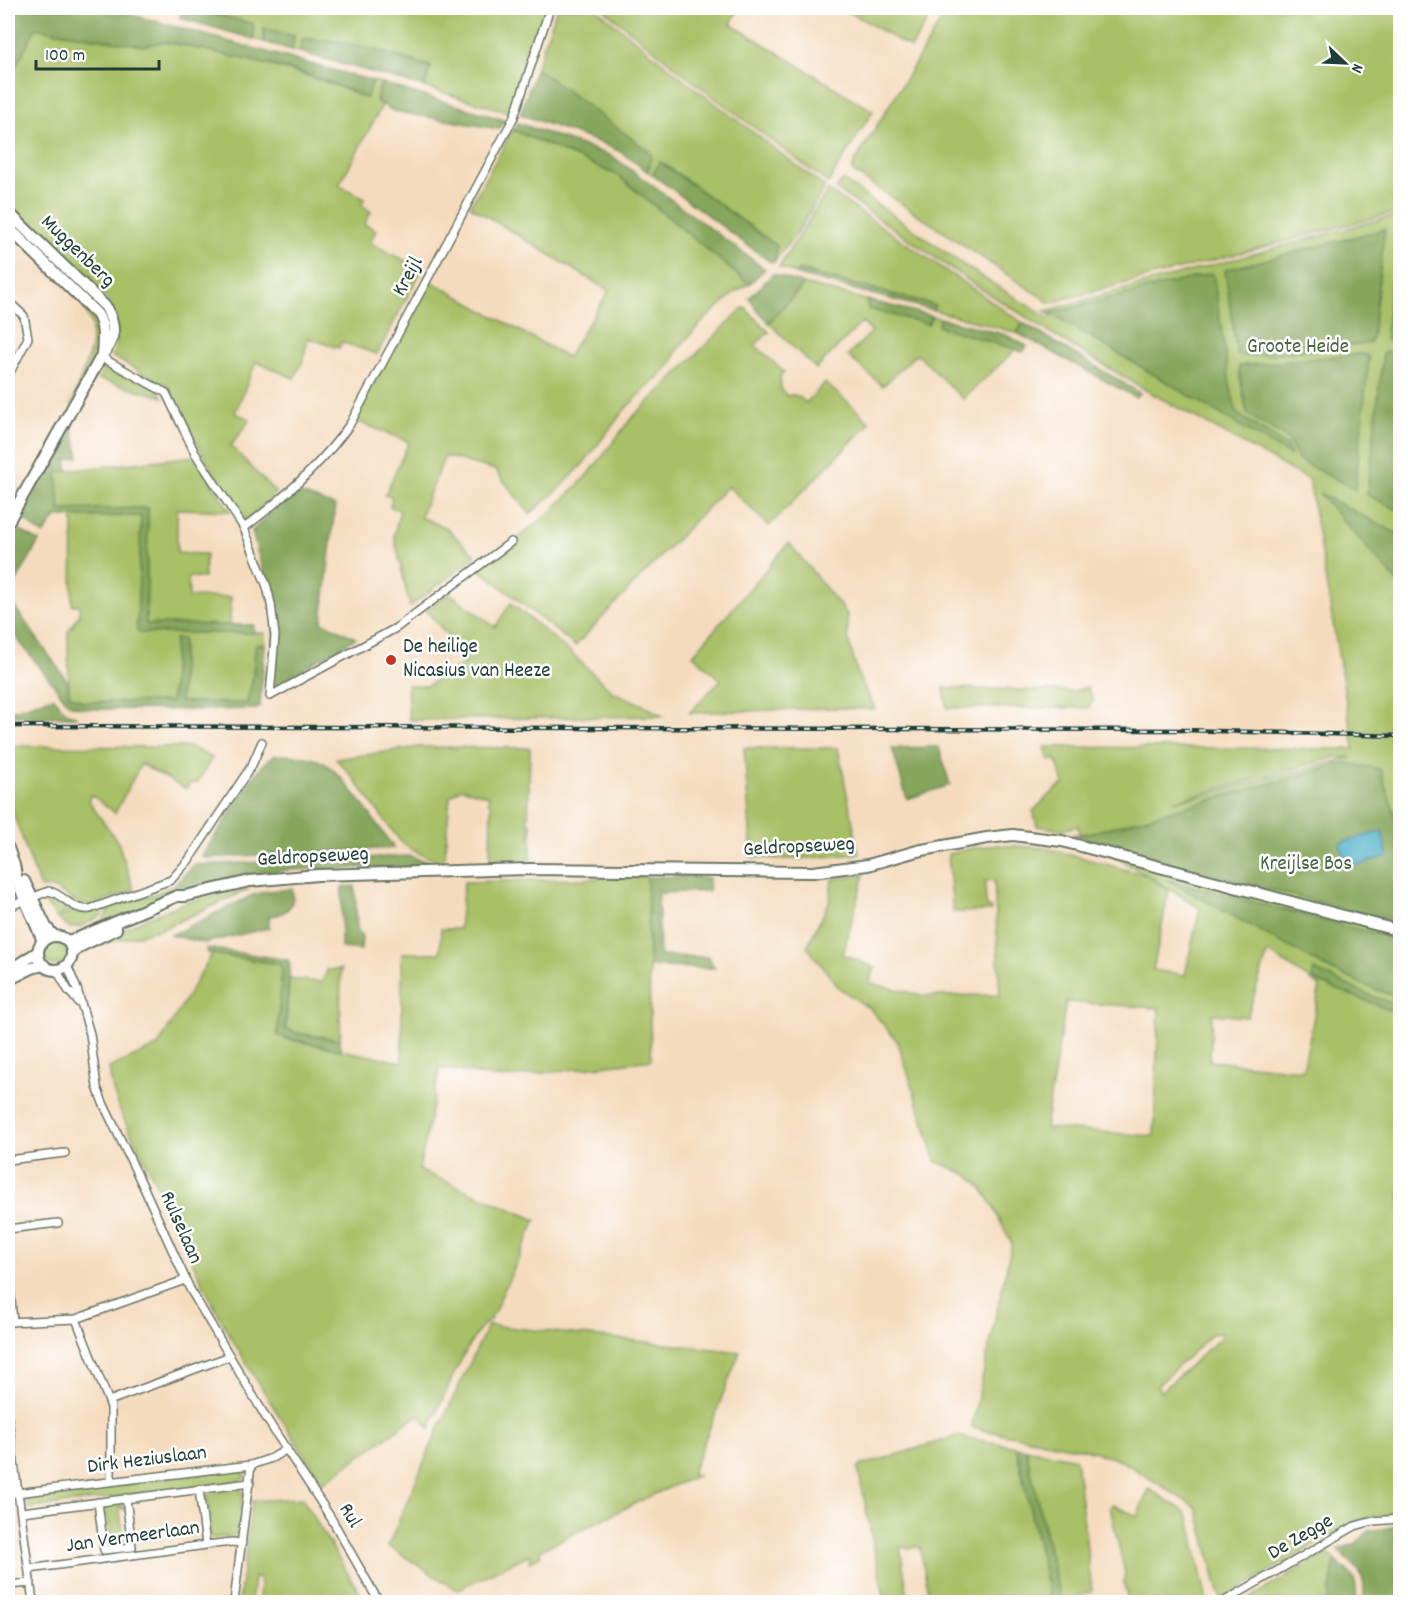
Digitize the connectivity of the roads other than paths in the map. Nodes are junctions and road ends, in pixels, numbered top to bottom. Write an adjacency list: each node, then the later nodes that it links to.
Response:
1 (550, 8): 10 (street, Kreijl)
2 (8, 212): 4 (main road, Muggenberg)
3 (8, 227): 4 (main road, Muggenberg)
4 (21, 232): 5 (street); 7 (main road, Muggenberg)
5 (8, 246)
6 (8, 301): 8 (street)
7 (101, 357): 9 (main road, Muggenberg); 10 (street)
8 (8, 376)
9 (8, 522)
10 (244, 528): 11 (street)
11 (511, 542)
12 (262, 742): 15 (street)
13 (8, 848): 15 (main road)
14 (185, 896): 17 (main road, Geldropseweg); 19 (main road, Geldropseweg); 21 (main road, Geldropseweg)
15 (28, 899): 16 (street); 18 (main road)
16 (8, 907)
17 (1401, 931)
18 (49, 938): 19 (main road); 20 (main road)
19 (67, 940): 21 (main road)
20 (38, 952): 22 (main road); 25 (main road)
21 (72, 953): 23 (main road)
22 (44, 965): 24 (main road); 26 (main road)
23 (67, 965): 24 (main road); 27 (street, Rulselaan)
24 (56, 969): 27 (street, Rulselaan)
25 (8, 971)
26 (8, 980)
27 (80, 1005): 33 (street, Rulselaan)
28 (65, 1153): 29 (street)
29 (8, 1160)
30 (58, 1223): 31 (street)
31 (8, 1228)
32 (8, 1268): 35 (street)
33 (185, 1280): 34 (street); 36 (street, Rulselaan)
34 (76, 1319): 35 (street); 37 (street)
35 (10, 1322)
36 (230, 1356): 37 (street); 39 (street, Rulselaan)
37 (109, 1401): 41 (street)
38 (8, 1419): 44 (street)
39 (287, 1449): 40 (street, Dirk Heziuslaan); 57 (street, Rul)
40 (251, 1465): 41 (street, Dirk Heziuslaan); 42 (street)
41 (111, 1482): 44 (street, Dirk Heziuslaan)
42 (250, 1483): 43 (street, Dirk Heziuslaan); 50 (street)
43 (199, 1489): 46 (street, Dirk Heziuslaan); 51 (street, Dirk Heziuslaan)
44 (19, 1493): 45 (street, Dirk Heziuslaan); 48 (street)
45 (8, 1494)
46 (126, 1498): 47 (street, Dirk Heziuslaan); 47 (street, Dirk Heziuslaan)
47 (98, 1502): 48 (street, Dirk Heziuslaan)
48 (22, 1512): 52 (street)
49 (1401, 1519): 58 (street, De Zegge)
50 (242, 1543): 51 (street, Jan Vermeerlaan); 56 (street)
51 (206, 1545): 52 (street, Jan Vermeerlaan)
52 (29, 1569): 53 (street)
53 (31, 1583): 54 (street); 55 (street)
54 (8, 1585)
55 (33, 1602)
56 (234, 1602)
57 (379, 1602)
58 (1224, 1602)

